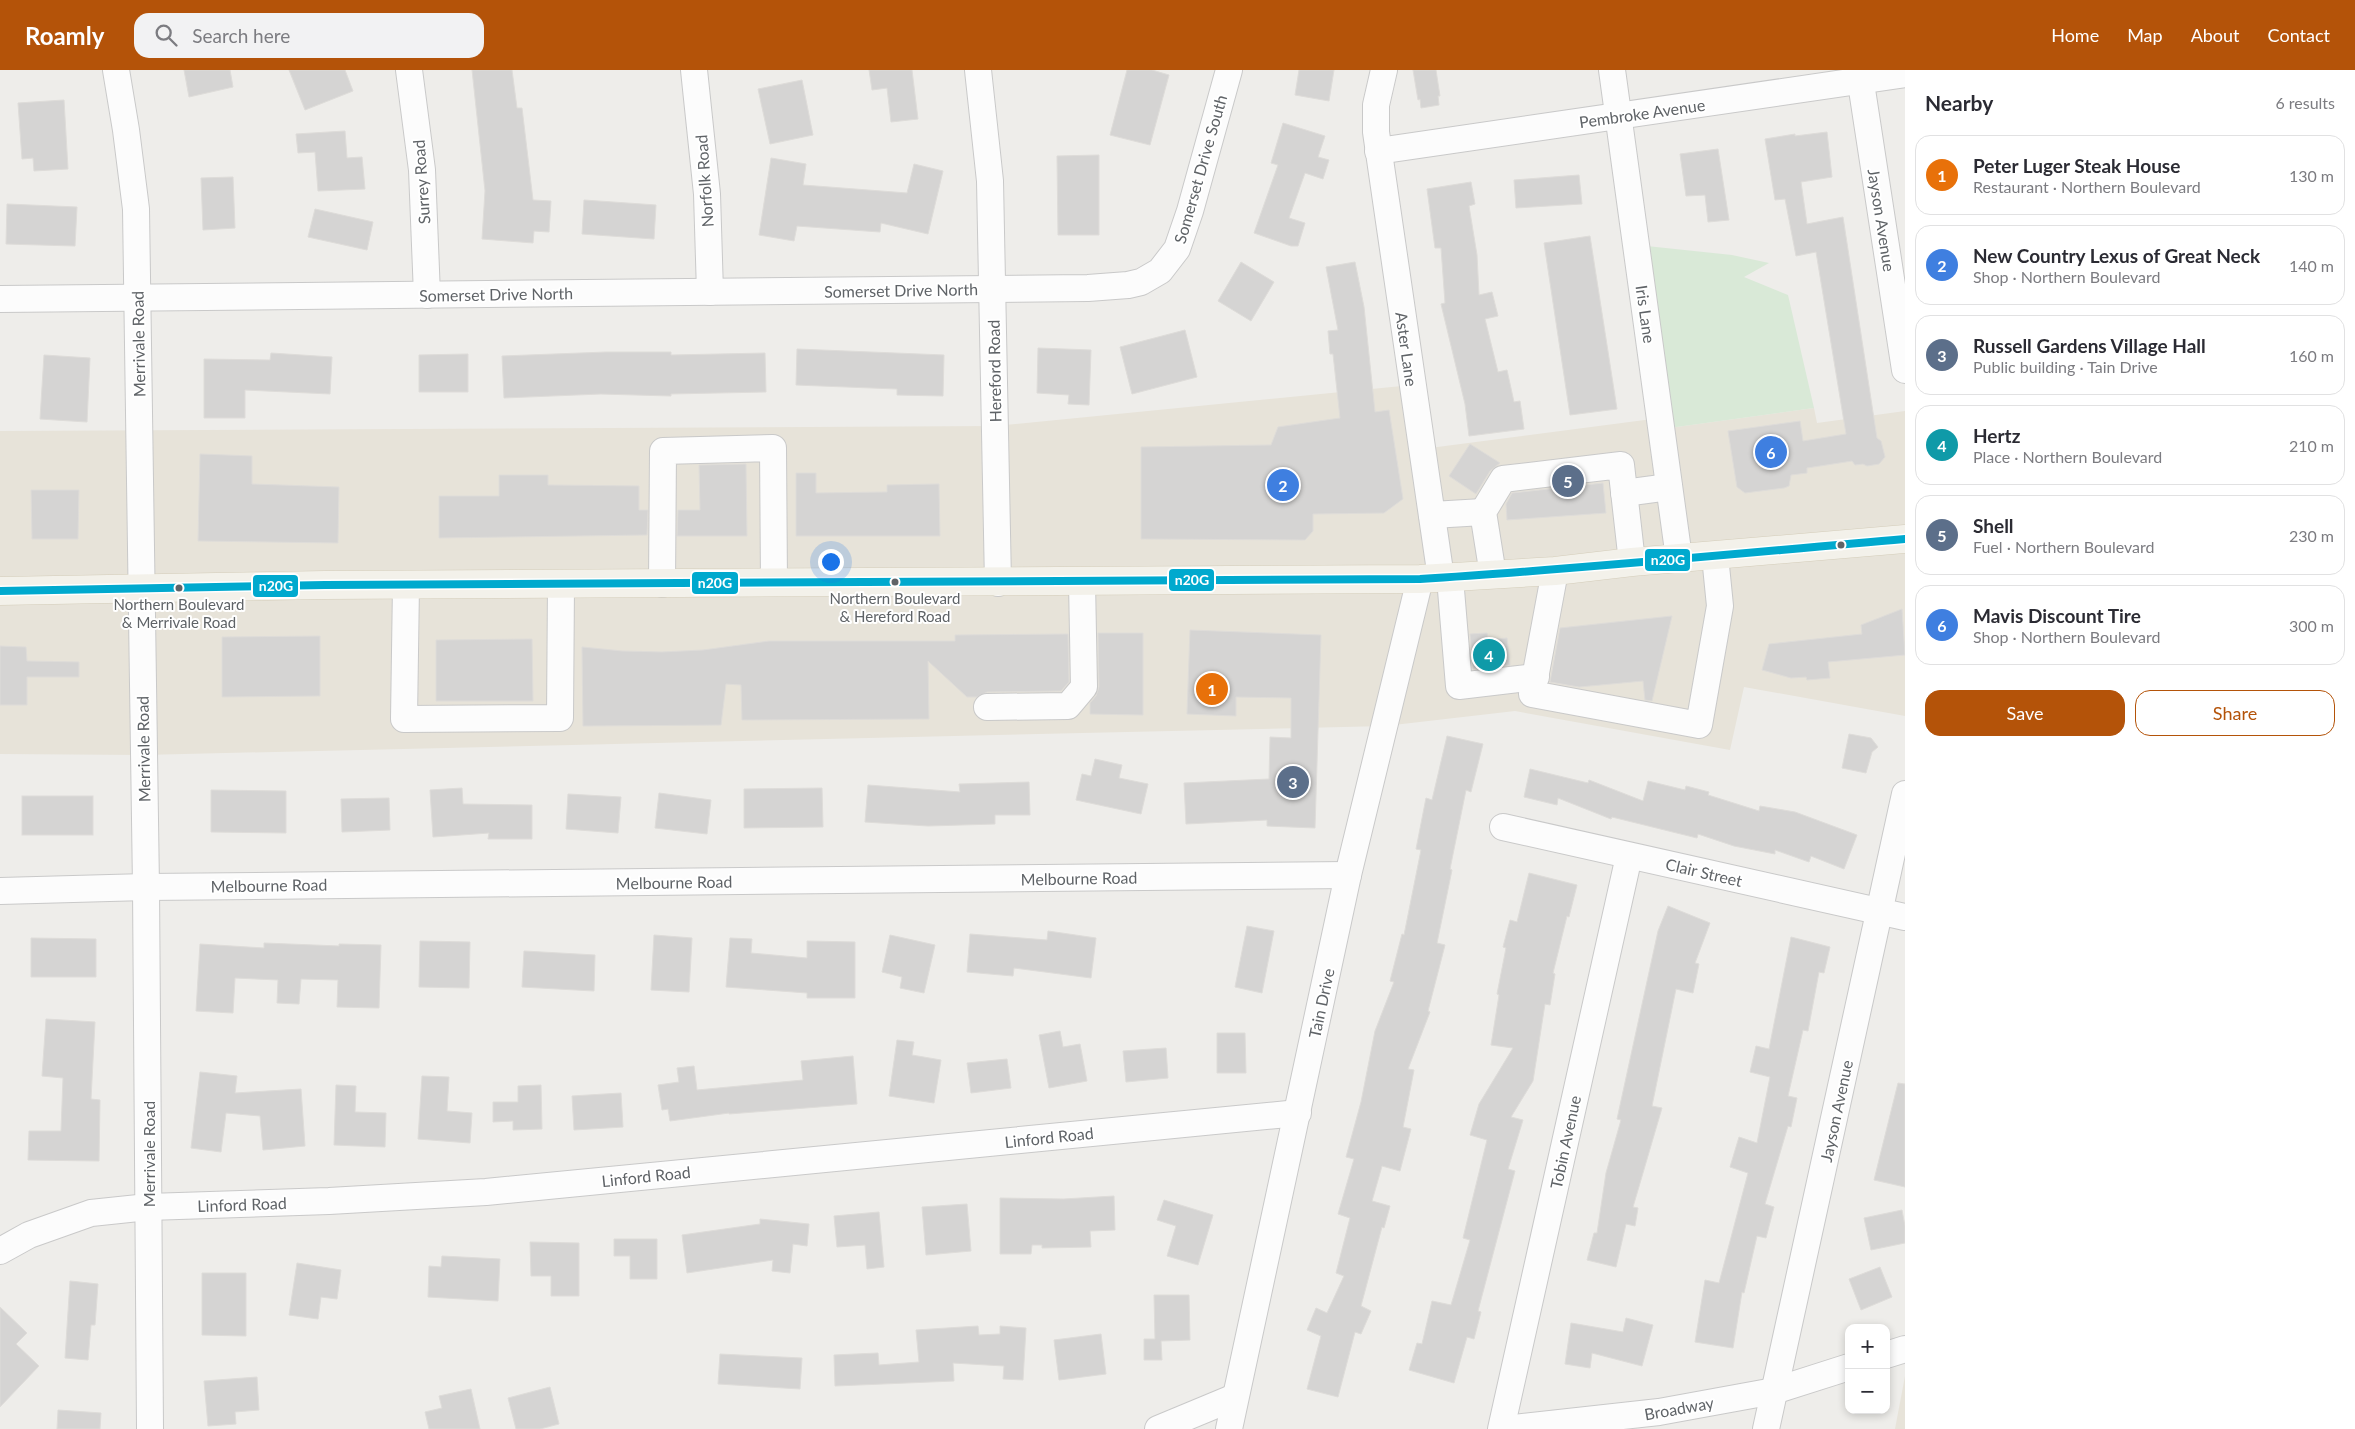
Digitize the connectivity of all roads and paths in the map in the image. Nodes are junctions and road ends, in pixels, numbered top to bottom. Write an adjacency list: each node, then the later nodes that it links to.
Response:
1 (116, 70): 15 (street, Merrivale Road)
2 (409, 70): 14 (street, Surrey Road)
3 (694, 70): 13 (street, Norfolk Road)
4 (978, 70): 12 (street, Hereford Road)
5 (1229, 70): 12 (street, Somerset Drive South)
6 (1384, 70): 11 (street, Aster Lane)
7 (1612, 70): 10 (street, Iris Lane)
8 (1905, 74): 9 (street, Pembroke Avenue)
9 (1860, 75): 10 (street, Pembroke Avenue); 17 (street, Jayson Avenue)
10 (1619, 117): 11 (street, Pembroke Avenue); 18 (street, Iris Lane)
11 (1378, 151): 21 (street, Aster Lane)
12 (992, 289): 13 (street, Somerset Drive North); 29 (street, Hereford Road)
13 (710, 292): 14 (street, Somerset Drive North)
14 (427, 295): 15 (street, Somerset Drive North)
15 (138, 298): 16 (street, Somerset Drive North); 35 (street, Merrivale Road)
16 (0, 299)
17 (1905, 370)
18 (1670, 487): 19 (street); 24 (street, Iris Lane)
19 (1624, 493): 20 (street); 25 (street)
20 (1483, 512): 21 (street); 27 (street)
21 (1432, 515): 28 (street, Aster Lane)
22 (1905, 539): 23 (main road)
23 (1715, 556): 24 (main road); 37 (street)
24 (1679, 558): 25 (main road)
25 (1632, 562): 26 (main road)
26 (1555, 571): 27 (main road); 37 (street)
27 (1493, 575): 28 (main road)
28 (1437, 578): 30 (main road); 37 (street, Aster Lane); 42 (street, Tain Drive)
29 (998, 582): 30 (main road); 31 (main road)
30 (1082, 582): 38 (street)
31 (774, 583): 33 (main road); 33 (street)
32 (561, 584): 33 (main road); 34 (main road); 34 (street)
33 (662, 584)
34 (406, 585): 35 (main road)
35 (140, 589): 36 (main road); 43 (street, Merrivale Road)
36 (0, 591)
37 (1536, 677)
38 (987, 707)
39 (1905, 794): 45 (street, Jayson Avenue)
40 (1503, 827): 41 (street, Clair Street)
41 (1629, 856): 45 (street, Clair Street); 58 (street, Tobin Avenue)
42 (1348, 875): 43 (street, Melbourne Road); 47 (street, Tain Drive)
43 (146, 887): 44 (street, Melbourne Road); 48 (street, Merrivale Road)
44 (0, 891)
45 (1879, 912): 46 (street, Clair Street); 53 (street, Jayson Avenue)
46 (1905, 917)
47 (1298, 1113): 48 (street, Linford Road); 54 (street, Tain Drive)
48 (148, 1207): 49 (street, Linford Road); 55 (street, Merrivale Road)
49 (0, 1251)
50 (1905, 1349): 51 (street)
51 (1890, 1354)
52 (1845, 1368): 53 (street, Broadway)
53 (1774, 1391): 58 (street, Broadway); 59 (street, Jayson Avenue)
54 (1235, 1397): 56 (street); 57 (street, Tain Drive)
55 (150, 1429)
56 (1158, 1429)
57 (1229, 1429)
58 (1503, 1429)
59 (1766, 1429)

